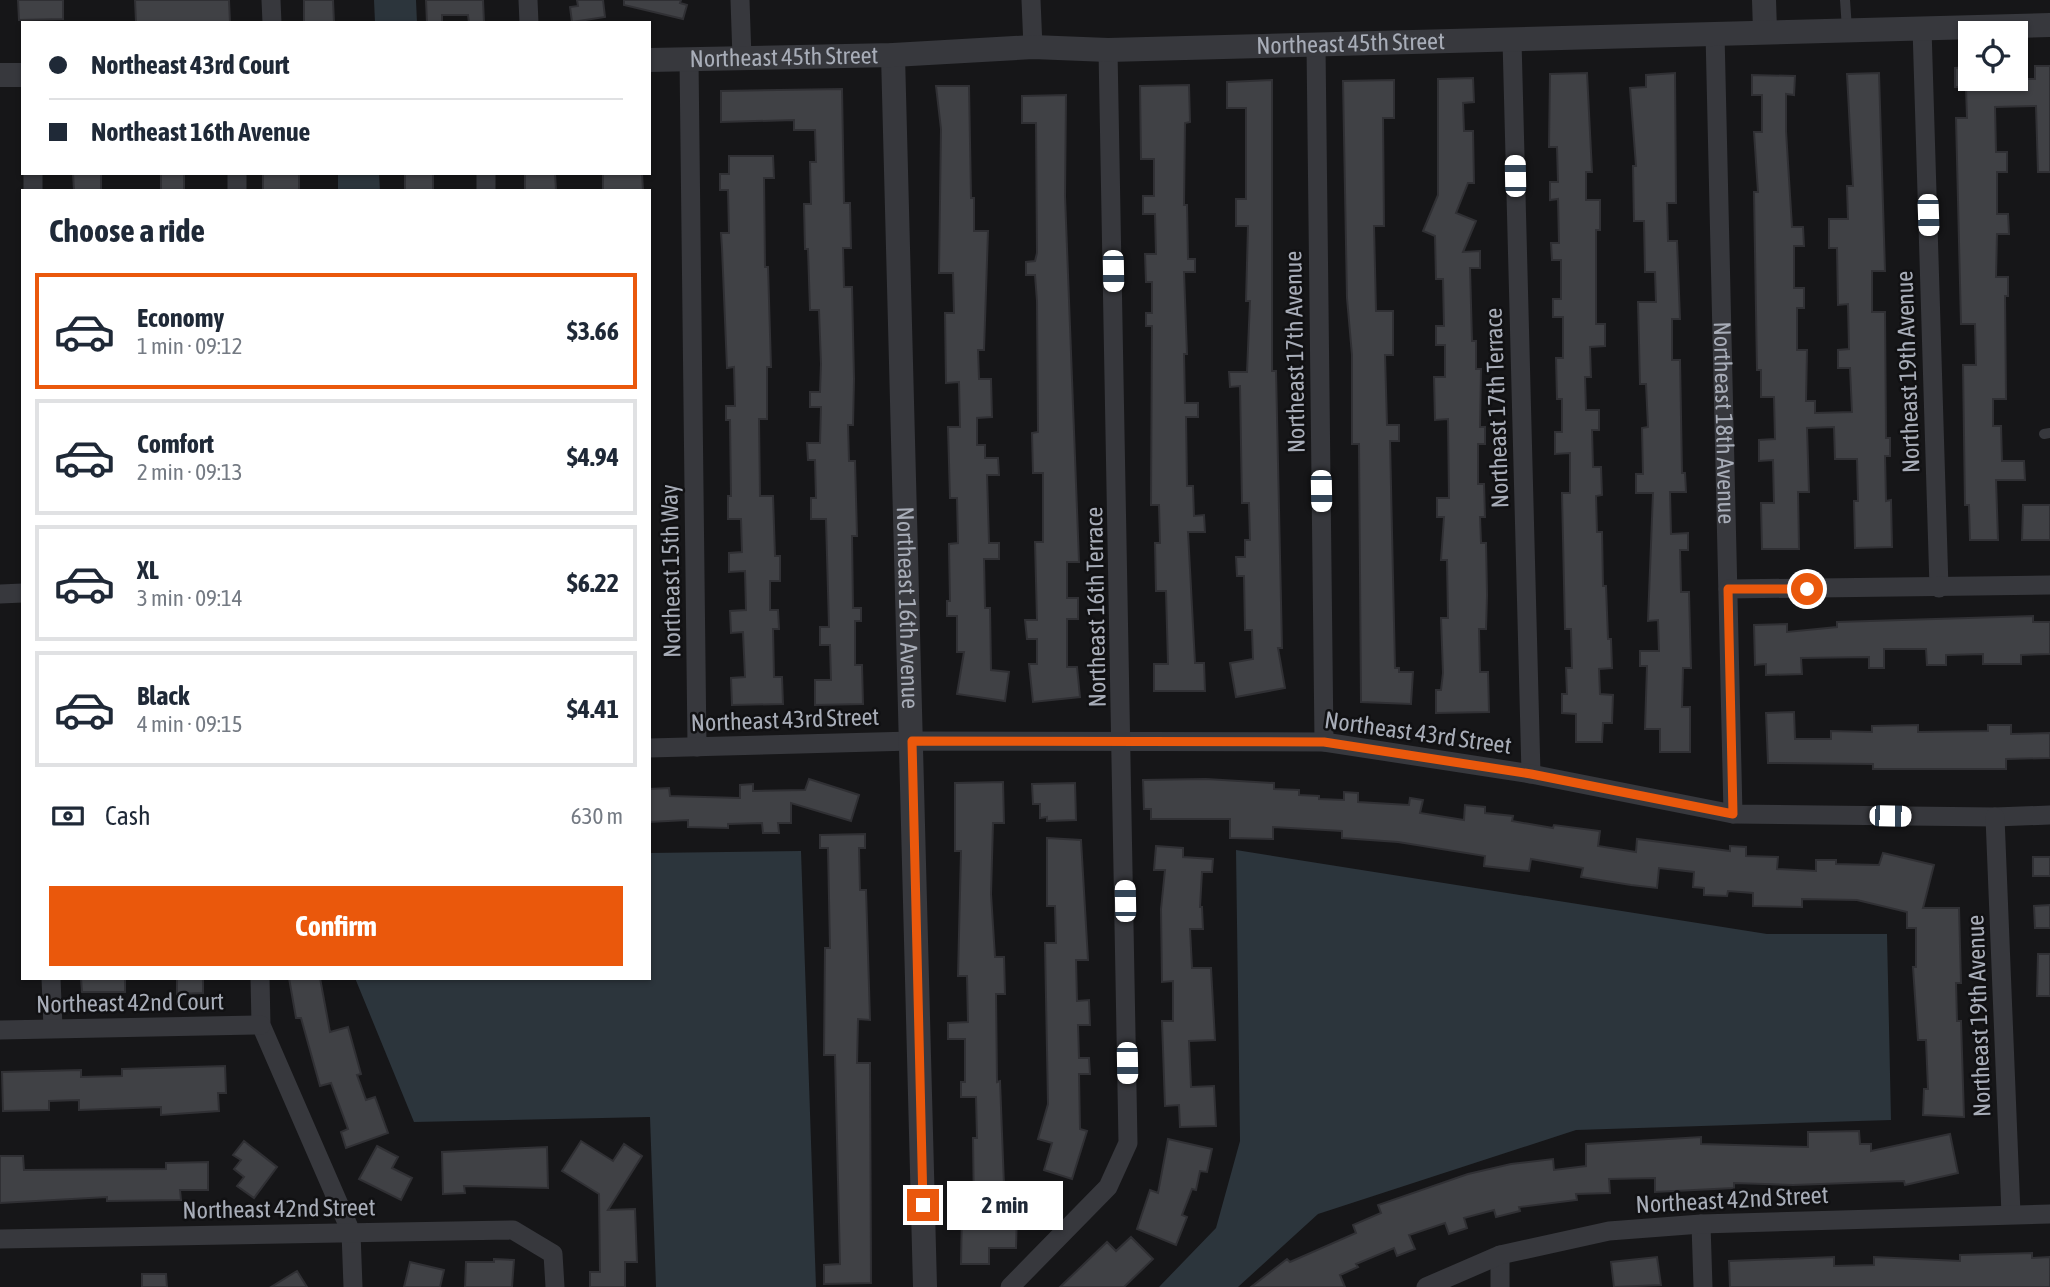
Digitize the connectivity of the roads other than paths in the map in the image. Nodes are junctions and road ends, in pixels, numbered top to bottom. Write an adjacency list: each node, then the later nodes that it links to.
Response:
1 (271, 0): 7 (street)
2 (528, 0): 8 (street)
3 (740, 0): 19 (street)
4 (1031, 0): 16 (street)
5 (1764, 0): 12 (street)
6 (1845, 0): 11 (lane)
7 (272, 21)
8 (528, 21)
9 (2050, 24): 10 (street, Northeast 45th Street)
10 (1922, 27): 11 (street, Northeast 45th Street); 25 (street, Northeast 19th Avenue)
11 (1847, 29): 12 (street, Northeast 45th Street)
12 (1765, 30): 13 (street, Northeast 45th Street)
13 (1715, 33): 14 (street, Northeast 45th Street); 26 (street, Northeast 18th Avenue)
14 (1511, 40): 15 (street, Northeast 45th Street); 34 (street, Northeast 17th Terrace)
15 (1316, 45): 17 (street, Northeast 45th Street); 31 (street, Northeast 17th Avenue)
16 (1033, 47): 17 (street, Northeast 45th Street); 18 (street, Northeast 45th Street)
17 (1108, 50): 29 (street, Northeast 16th Terrace)
18 (893, 55): 19 (street, Northeast 45th Street); 30 (street, Northeast 16th Avenue)
19 (741, 58): 20 (street, Northeast 45th Street)
20 (689, 60): 21 (street, Northeast 45th Street); 32 (street, Northeast 15th Way)
21 (651, 61)
22 (0, 75): 23 (street)
23 (21, 75)
24 (2050, 585): 25 (street)
25 (1939, 588): 26 (street)
26 (1728, 589): 35 (street, Northeast 18th Avenue)
27 (21, 593): 28 (street)
28 (0, 594)
29 (1123, 740): 30 (street, Northeast 43rd Street); 31 (street, Northeast 43rd Street); 52 (street, Northeast 16th Terrace)
30 (912, 741): 32 (street, Northeast 43rd Street); 51 (street, Northeast 16th Avenue)
31 (1324, 742): 34 (street, Northeast 43rd Street)
32 (697, 747): 33 (street, Northeast 43rd Street)
33 (651, 748)
34 (1531, 774): 35 (street, Northeast 43rd Street)
35 (1733, 814): 37 (street, Northeast 43rd Street)
36 (2050, 815): 37 (street, Northeast 43rd Street)
37 (1995, 817): 43 (street, Northeast 19th Avenue)
38 (51, 980): 41 (street)
39 (260, 980): 40 (street)
40 (261, 1025): 41 (street, Northeast 42nd Court); 46 (street)
41 (52, 1028): 42 (street, Northeast 42nd Court)
42 (0, 1030)
43 (2011, 1214): 44 (street, Northeast 42nd Street); 45 (street, Northeast 42nd Street)
44 (2050, 1214)
45 (1701, 1224): 48 (street, Northeast 42nd Street); 55 (street)
46 (351, 1232): 47 (street, Northeast 42nd Street); 49 (street); 50 (street, Northeast 42nd Street)
47 (0, 1239)
48 (1500, 1255): 53 (street, Northeast 42nd Street); 54 (street)
49 (353, 1287)
50 (555, 1287)
51 (925, 1287)
52 (1010, 1287)
53 (1426, 1287)
54 (1500, 1287)
55 (1703, 1287)

